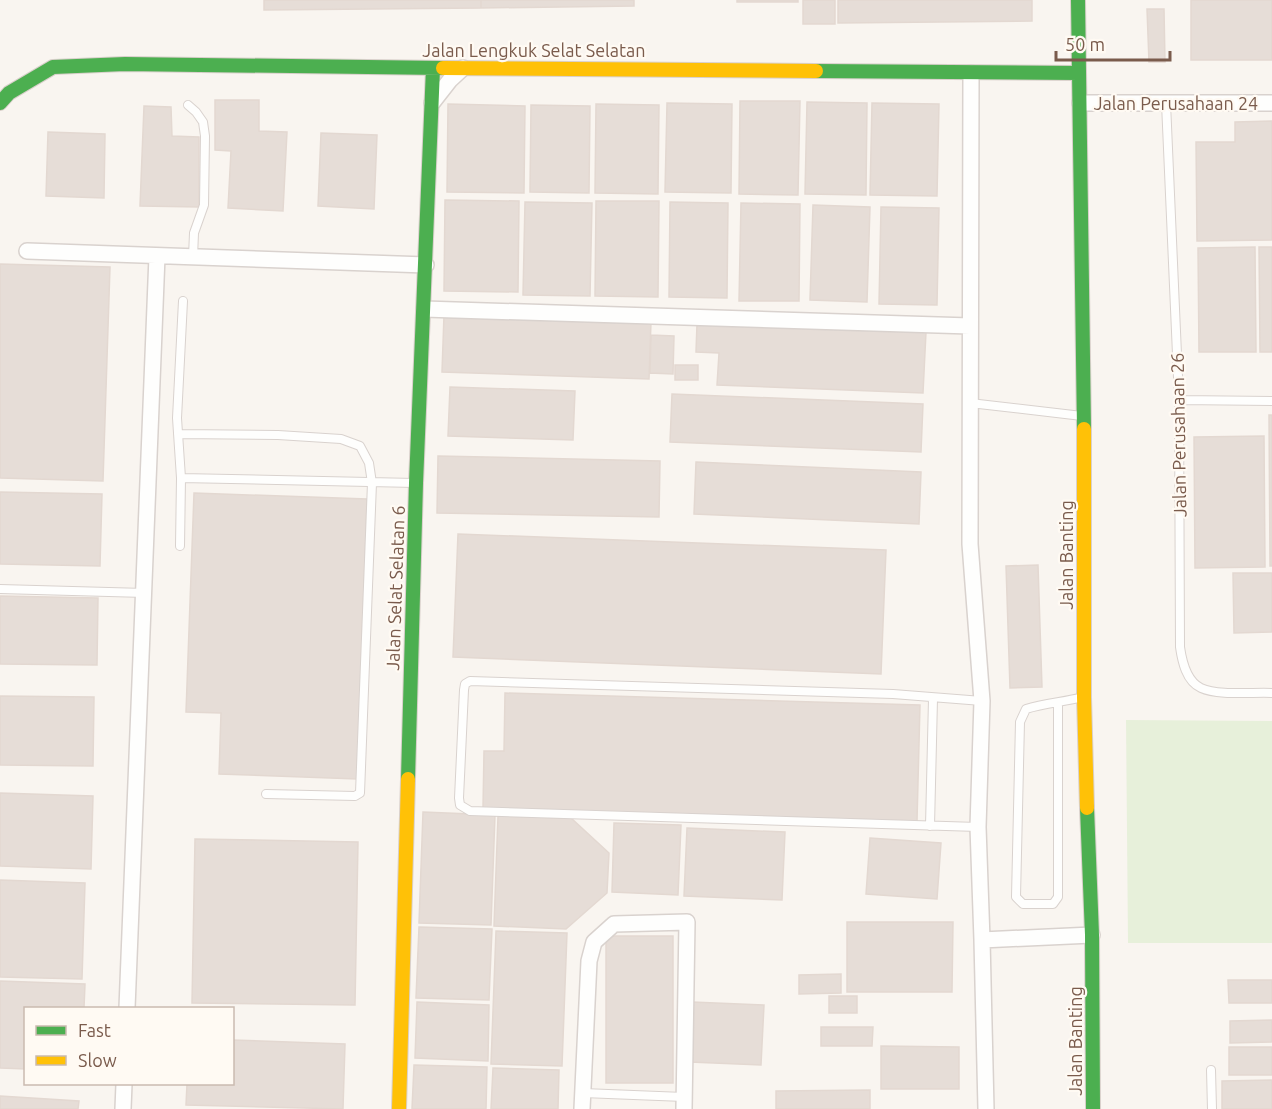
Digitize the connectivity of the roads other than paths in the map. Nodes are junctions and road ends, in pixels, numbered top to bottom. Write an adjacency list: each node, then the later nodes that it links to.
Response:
1 (1078, 0): 6 (street, Jalan Banting)
2 (410, 68): 3 (street, Jalan Lengkuk Selat Selatan); 7 (street); 8 (street, Jalan Lengkuk Selat Selatan)
3 (433, 68): 4 (street, Jalan Lengkuk Selat Selatan); 7 (street, Jalan Selat Selatan 6)
4 (463, 68): 5 (street, Jalan Lengkuk Selat Selatan); 7 (street)
5 (971, 73): 6 (street, Jalan Lengkuk Selat Selatan); 19 (street)
6 (1079, 73): 9 (street, Jalan Banting)
7 (432, 100): 16 (street, Jalan Selat Selatan 6)
8 (0, 103)
9 (1080, 103): 10 (street, Jalan Perusahaan 24); 23 (street, Jalan Banting)
10 (1166, 103): 11 (street, Jalan Perusahaan 24); 20 (lane, Jalan Perusahaan 26)
11 (1272, 103)
12 (188, 105): 15 (lane)
13 (27, 251): 14 (street)
14 (157, 256): 15 (street); 30 (street)
15 (193, 257): 16 (street)
16 (426, 265): 18 (street, Jalan Selat Selatan 6)
17 (183, 301): 24 (lane)
18 (424, 309): 19 (street); 27 (street, Jalan Selat Selatan 6)
19 (970, 326): 22 (street)
20 (1179, 400): 21 (lane); 31 (lane, Jalan Perusahaan 26)
21 (1272, 401)
22 (970, 403): 23 (lane); 34 (street)
23 (1084, 416): 32 (street, Jalan Banting)
24 (178, 434): 25 (lane); 26 (lane)
25 (181, 478): 26 (lane); 28 (lane)
26 (372, 483): 27 (lane); 36 (lane)
27 (416, 483): 47 (street, Jalan Selat Selatan 6)
28 (180, 546)
29 (0, 589): 30 (lane)
30 (145, 593): 41 (street)
31 (1272, 693)
32 (1084, 696): 35 (lane); 39 (street, Jalan Banting)
33 (933, 699): 34 (lane); 37 (lane); 37 (lane)
34 (982, 701): 38 (street)
35 (1058, 704): 35 (lane)
36 (266, 794)
37 (930, 826): 38 (lane)
38 (978, 827): 40 (street)
39 (1092, 935): 40 (street); 50 (street, Jalan Banting)
40 (982, 940): 49 (street)
41 (128, 1007)
42 (1211, 1070): 51 (lane)
43 (124, 1085): 46 (street)
44 (583, 1093): 45 (lane); 45 (street); 48 (street)
45 (684, 1103)
46 (123, 1109)
47 (399, 1109)
48 (582, 1109)
49 (986, 1109)
50 (1093, 1109)
51 (1212, 1109)

